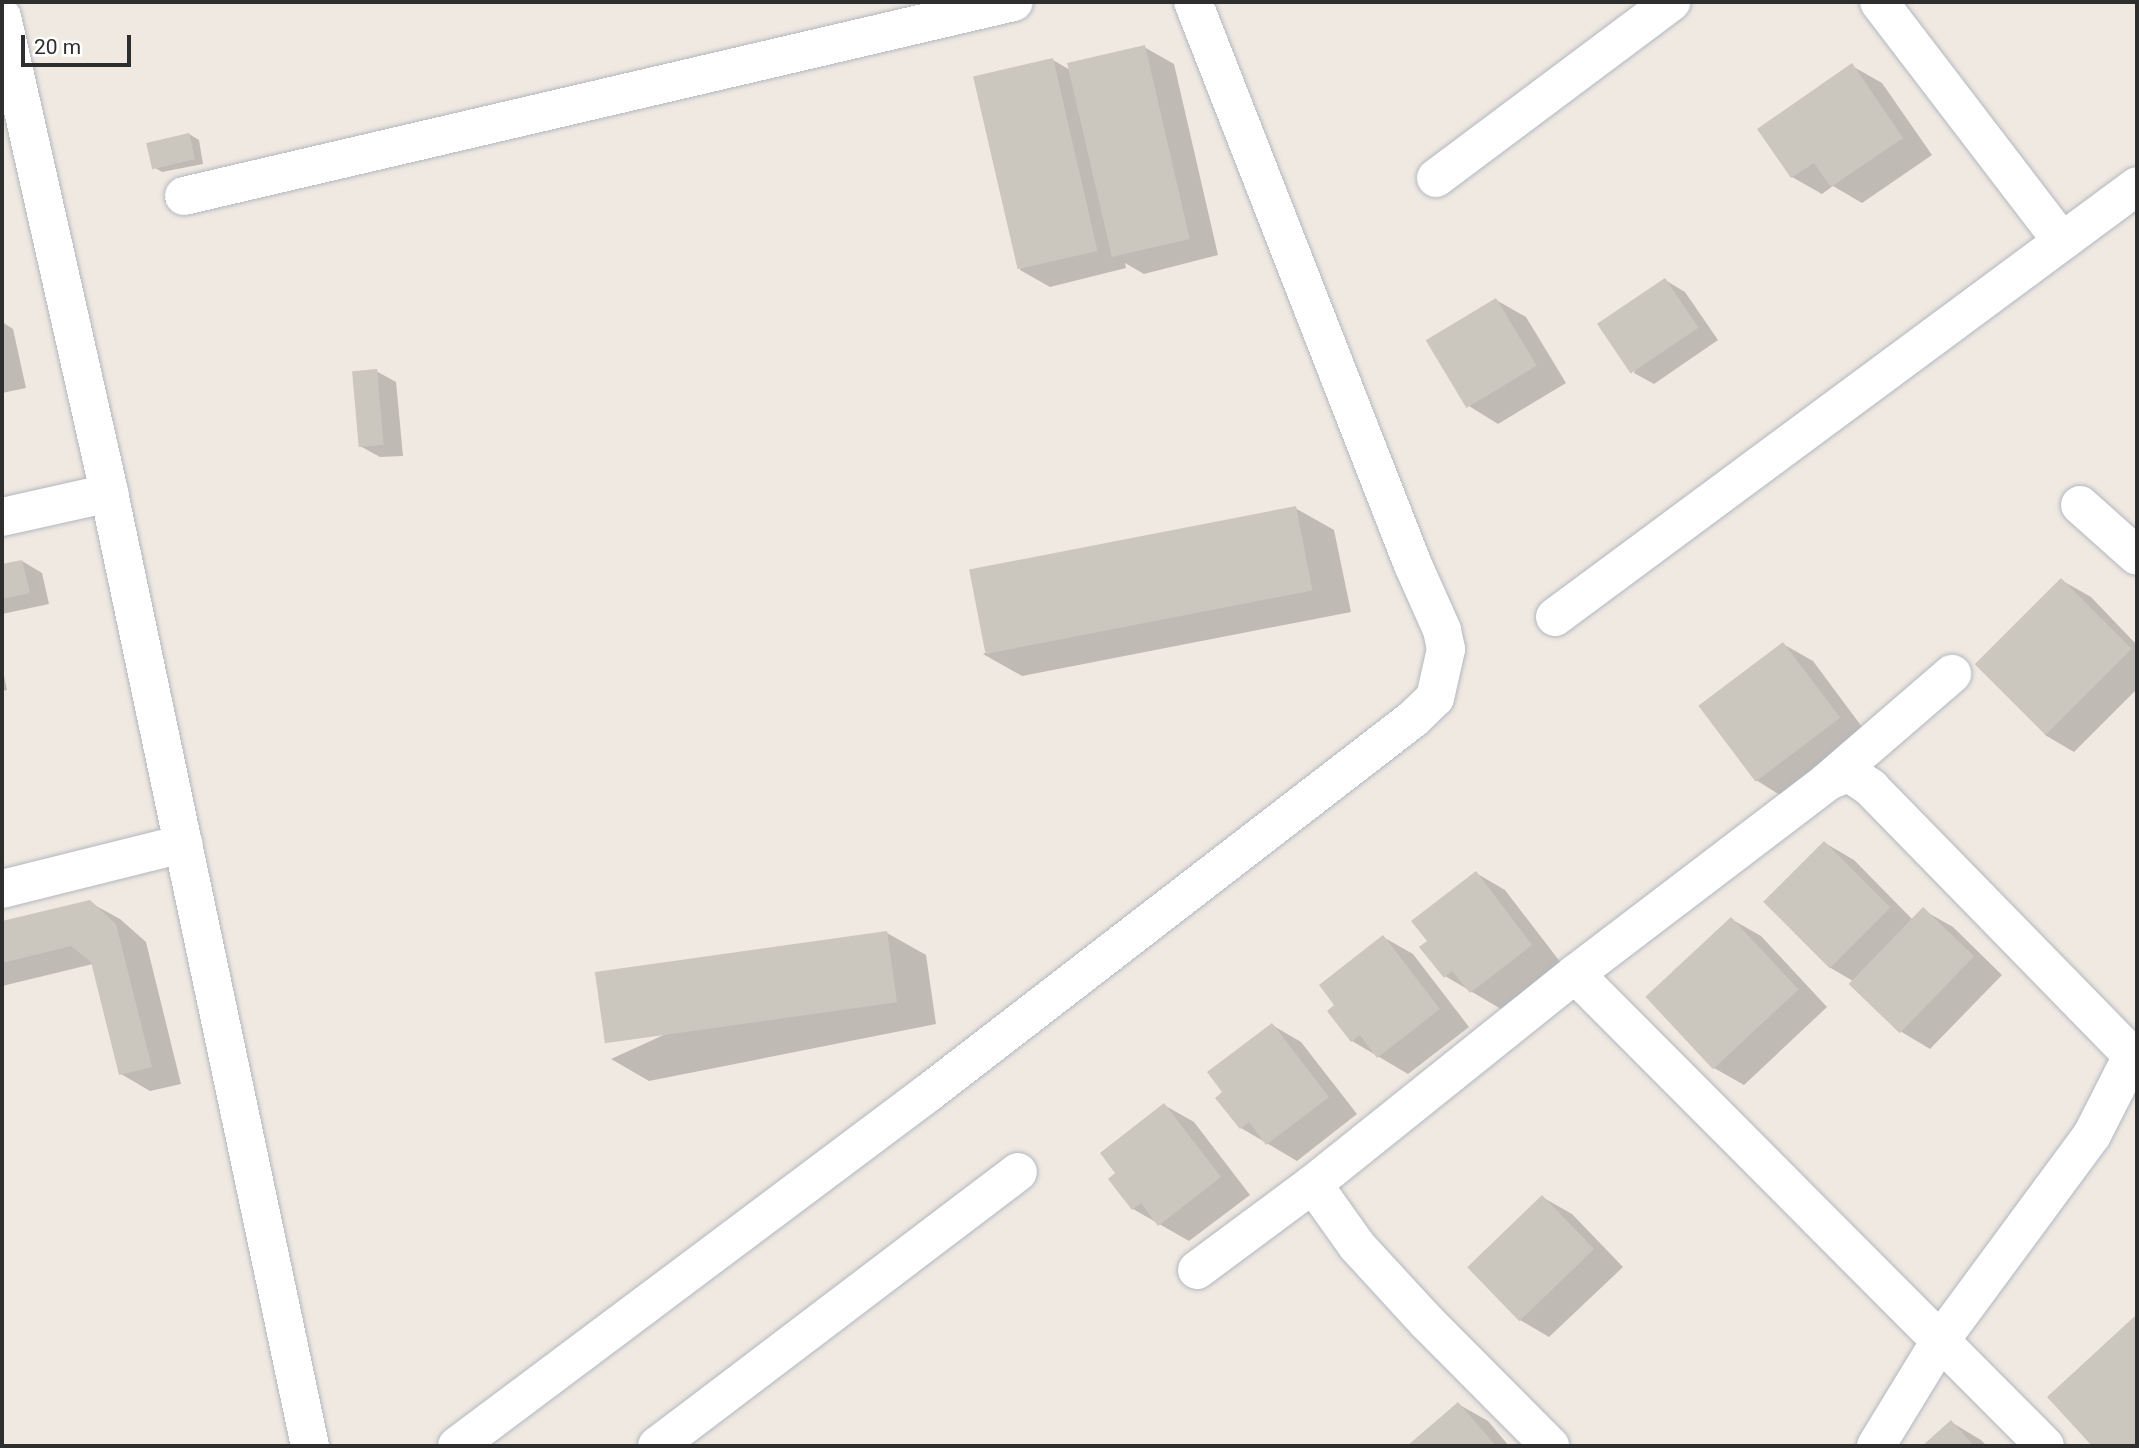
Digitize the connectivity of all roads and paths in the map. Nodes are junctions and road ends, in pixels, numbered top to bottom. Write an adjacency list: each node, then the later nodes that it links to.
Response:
1 (1014, 2): 8 (street)
2 (1192, 2): 27 (street)
3 (1671, 2): 6 (street)
4 (1879, 2): 9 (street)
5 (2, 18): 10 (street)
6 (1436, 178)
7 (2137, 186): 9 (street)
8 (184, 196)
9 (2062, 241): 14 (street)
10 (109, 493): 12 (street); 17 (street)
11 (2080, 505): 13 (street)
12 (2, 517)
13 (2137, 556)
14 (1555, 617)
15 (1952, 674): 16 (street)
16 (1828, 781): 19 (street); 20 (street)
17 (183, 844): 18 (street); 26 (street)
18 (2, 889)
19 (1575, 974): 22 (street); 24 (street)
20 (2135, 1058): 24 (street)
21 (1018, 1172): 25 (street)
22 (1313, 1184): 23 (street); 28 (street)
23 (1197, 1270)
24 (1940, 1341): 29 (street); 30 (street)
25 (662, 1445)
26 (310, 1446)
27 (457, 1446)
28 (1550, 1446)
29 (1876, 1446)
30 (2045, 1446)

